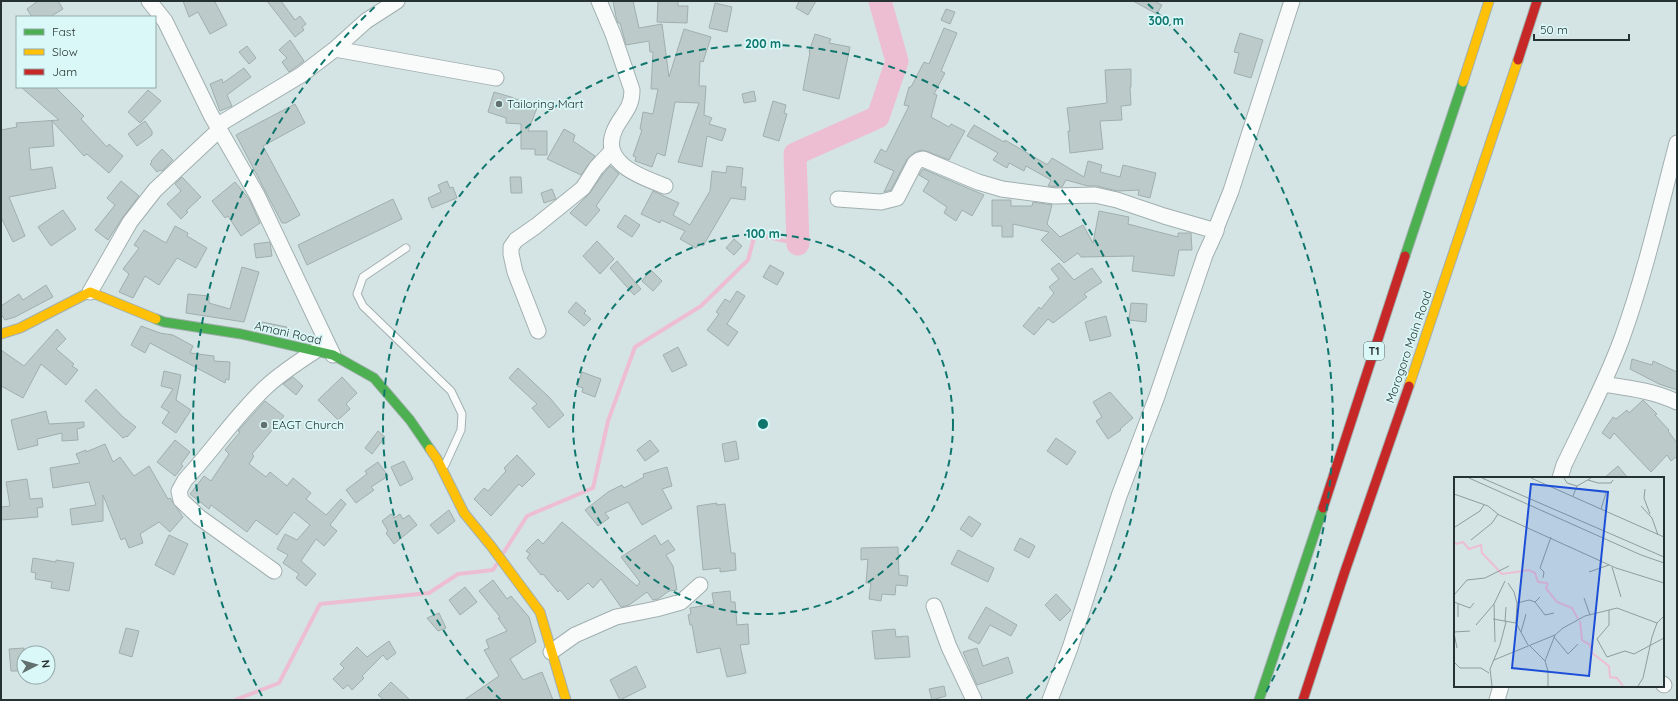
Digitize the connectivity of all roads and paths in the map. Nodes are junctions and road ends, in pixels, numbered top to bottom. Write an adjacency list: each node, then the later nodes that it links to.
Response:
1 (149, 1): 9 (street)
2 (397, 1): 7 (street)
3 (600, 1): 11 (street)
4 (1292, 1): 14 (street)
5 (1489, 1): 33 (main road, T1)
6 (1537, 1): 34 (main road, Morogoro Main Road)
7 (335, 49): 8 (street); 9 (street)
8 (496, 78)
9 (219, 127): 16 (street); 20 (street)
10 (1677, 143): 21 (street)
11 (612, 150): 12 (street); 17 (street)
12 (665, 186)
13 (838, 199): 14 (street)
14 (1216, 231): 32 (street)
15 (406, 248): 23 (lane)
16 (90, 292): 18 (main road); 19 (main road, Amani Road)
17 (538, 331)
18 (1, 334)
19 (315, 351): 20 (main road, Amani Road); 25 (street)
20 (333, 355): 23 (main road, Amani Road)
21 (1603, 384): 22 (street); 24 (street)
22 (1677, 402)
23 (442, 470): 28 (main road, Amani Road)
24 (1560, 477)
25 (274, 571)
26 (700, 585): 28 (street)
27 (934, 606): 31 (street)
28 (551, 652): 30 (main road, Amani Road)
29 (1501, 687): 35 (street)
30 (566, 700)
31 (974, 700)
32 (1050, 700)
33 (1259, 700)
34 (1303, 700)
35 (1497, 700)

